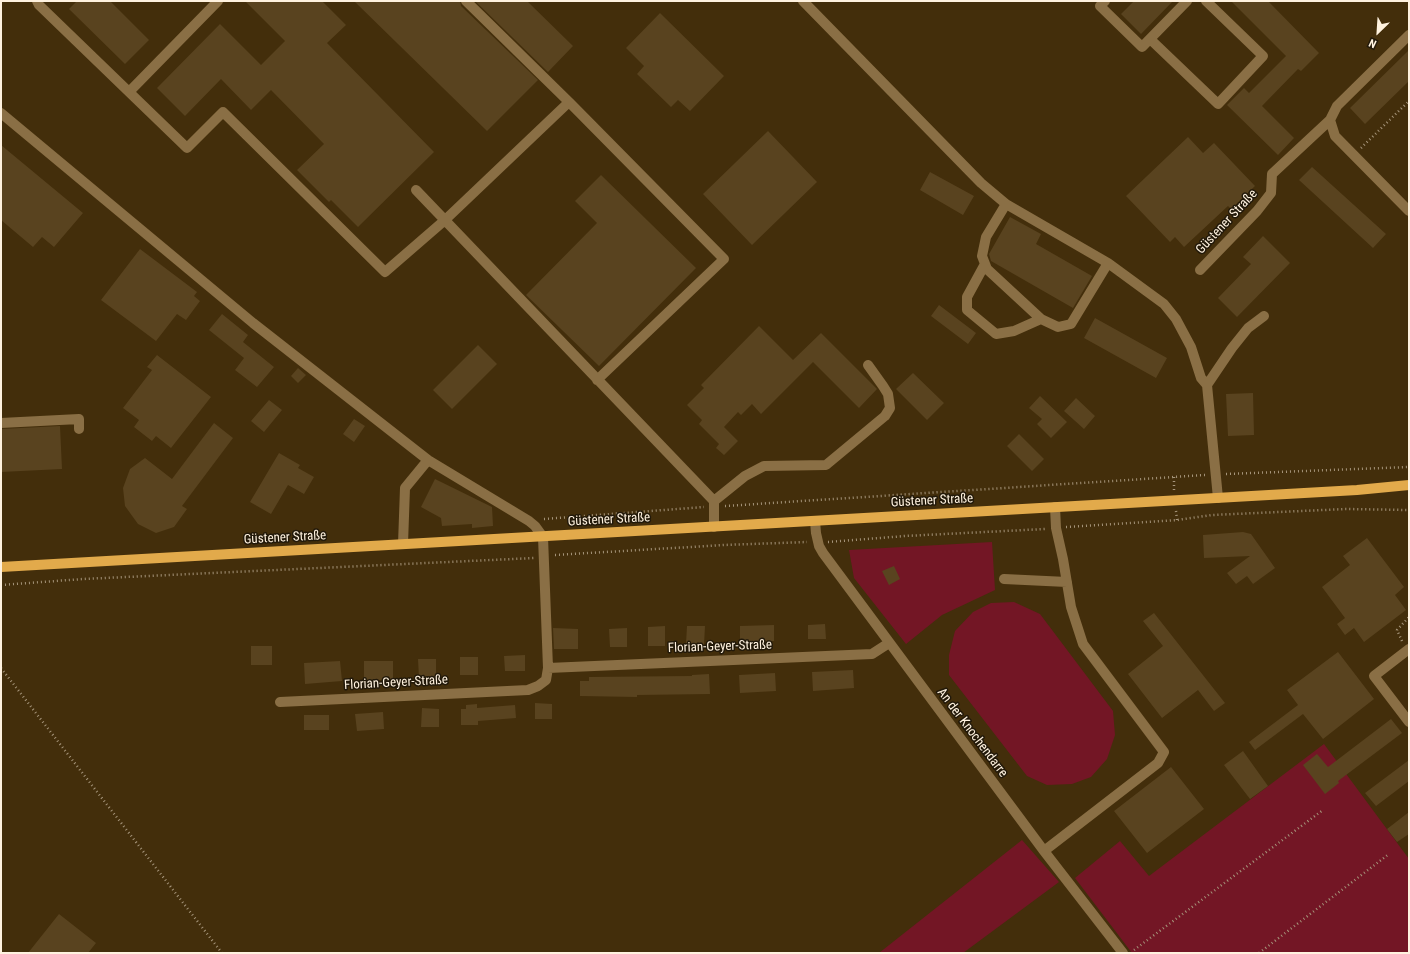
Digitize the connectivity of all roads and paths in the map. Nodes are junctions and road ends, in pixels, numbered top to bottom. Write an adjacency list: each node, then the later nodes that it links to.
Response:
1 (37, 1): 10 (street)
2 (218, 1): 10 (street)
3 (466, 1): 12 (street)
4 (803, 1): 17 (street)
5 (1104, 1): 9 (street)
6 (1187, 1): 9 (street)
7 (1206, 1): 9 (street)
8 (1409, 35): 14 (street, Güstener Straße)
9 (1150, 39)
10 (129, 92): 19 (street)
11 (1409, 101): 15 (path)
12 (569, 102): 19 (street); 26 (street)
13 (1, 113): 30 (street)
14 (1330, 120): 15 (street); 22 (street, Güstener Straße)
15 (1354, 155): 18 (street)
16 (416, 190): 19 (street)
17 (1006, 204): 20 (street); 21 (street)
18 (1409, 211)
19 (445, 220): 26 (street)
20 (1108, 263): 24 (street); 27 (street)
21 (985, 264): 24 (street); 24 (street)
22 (1200, 270)
23 (1264, 316): 27 (street)
24 (1041, 319)
25 (868, 365): 35 (street)
26 (597, 380): 35 (street)
27 (1207, 385): 32 (street)
28 (1, 423): 29 (street)
29 (79, 429)
30 (428, 460): 38 (street); 44 (street)
31 (1409, 466): 32 (path)
32 (1216, 474): 34 (street); 35 (path)
33 (1409, 485): 34 (main road, Güstener Straße)
34 (1218, 498): 36 (main road, Güstener Straße)
35 (714, 504): 38 (path); 40 (street)
36 (1055, 507): 39 (main road, Güstener Straße); 41 (street)
37 (1409, 510): 41 (path)
38 (529, 521): 42 (street)
39 (815, 521): 40 (main road, Güstener Straße); 43 (street, An der Knochendarre)
40 (714, 527): 42 (main road, Güstener Straße)
41 (1056, 528): 43 (path); 48 (street)
42 (543, 537): 44 (main road, Güstener Straße); 45 (street, Florian-Geyer-Straße)
43 (818, 542): 45 (path); 51 (street, An der Knochendarre)
44 (403, 544): 46 (main road, Güstener Straße)
45 (544, 556): 49 (path); 54 (street, Florian-Geyer-Straße)
46 (1, 567)
47 (1004, 579): 48 (street)
48 (1067, 582): 58 (street)
49 (1, 585)
50 (1409, 617): 52 (path)
51 (890, 643): 54 (street, Florian-Geyer-Straße); 58 (street, An der Knochendarre)
52 (1408, 650): 56 (street)
53 (1, 668): 60 (path)
54 (548, 668): 55 (street, Florian-Geyer-Straße)
55 (280, 702)
56 (1409, 722)
57 (1323, 810): 62 (path)
58 (1044, 851): 61 (street, An der Knochendarre)
59 (1390, 854): 63 (path)
60 (222, 953)
61 (1123, 953)
62 (1130, 953)
63 (1259, 953)

